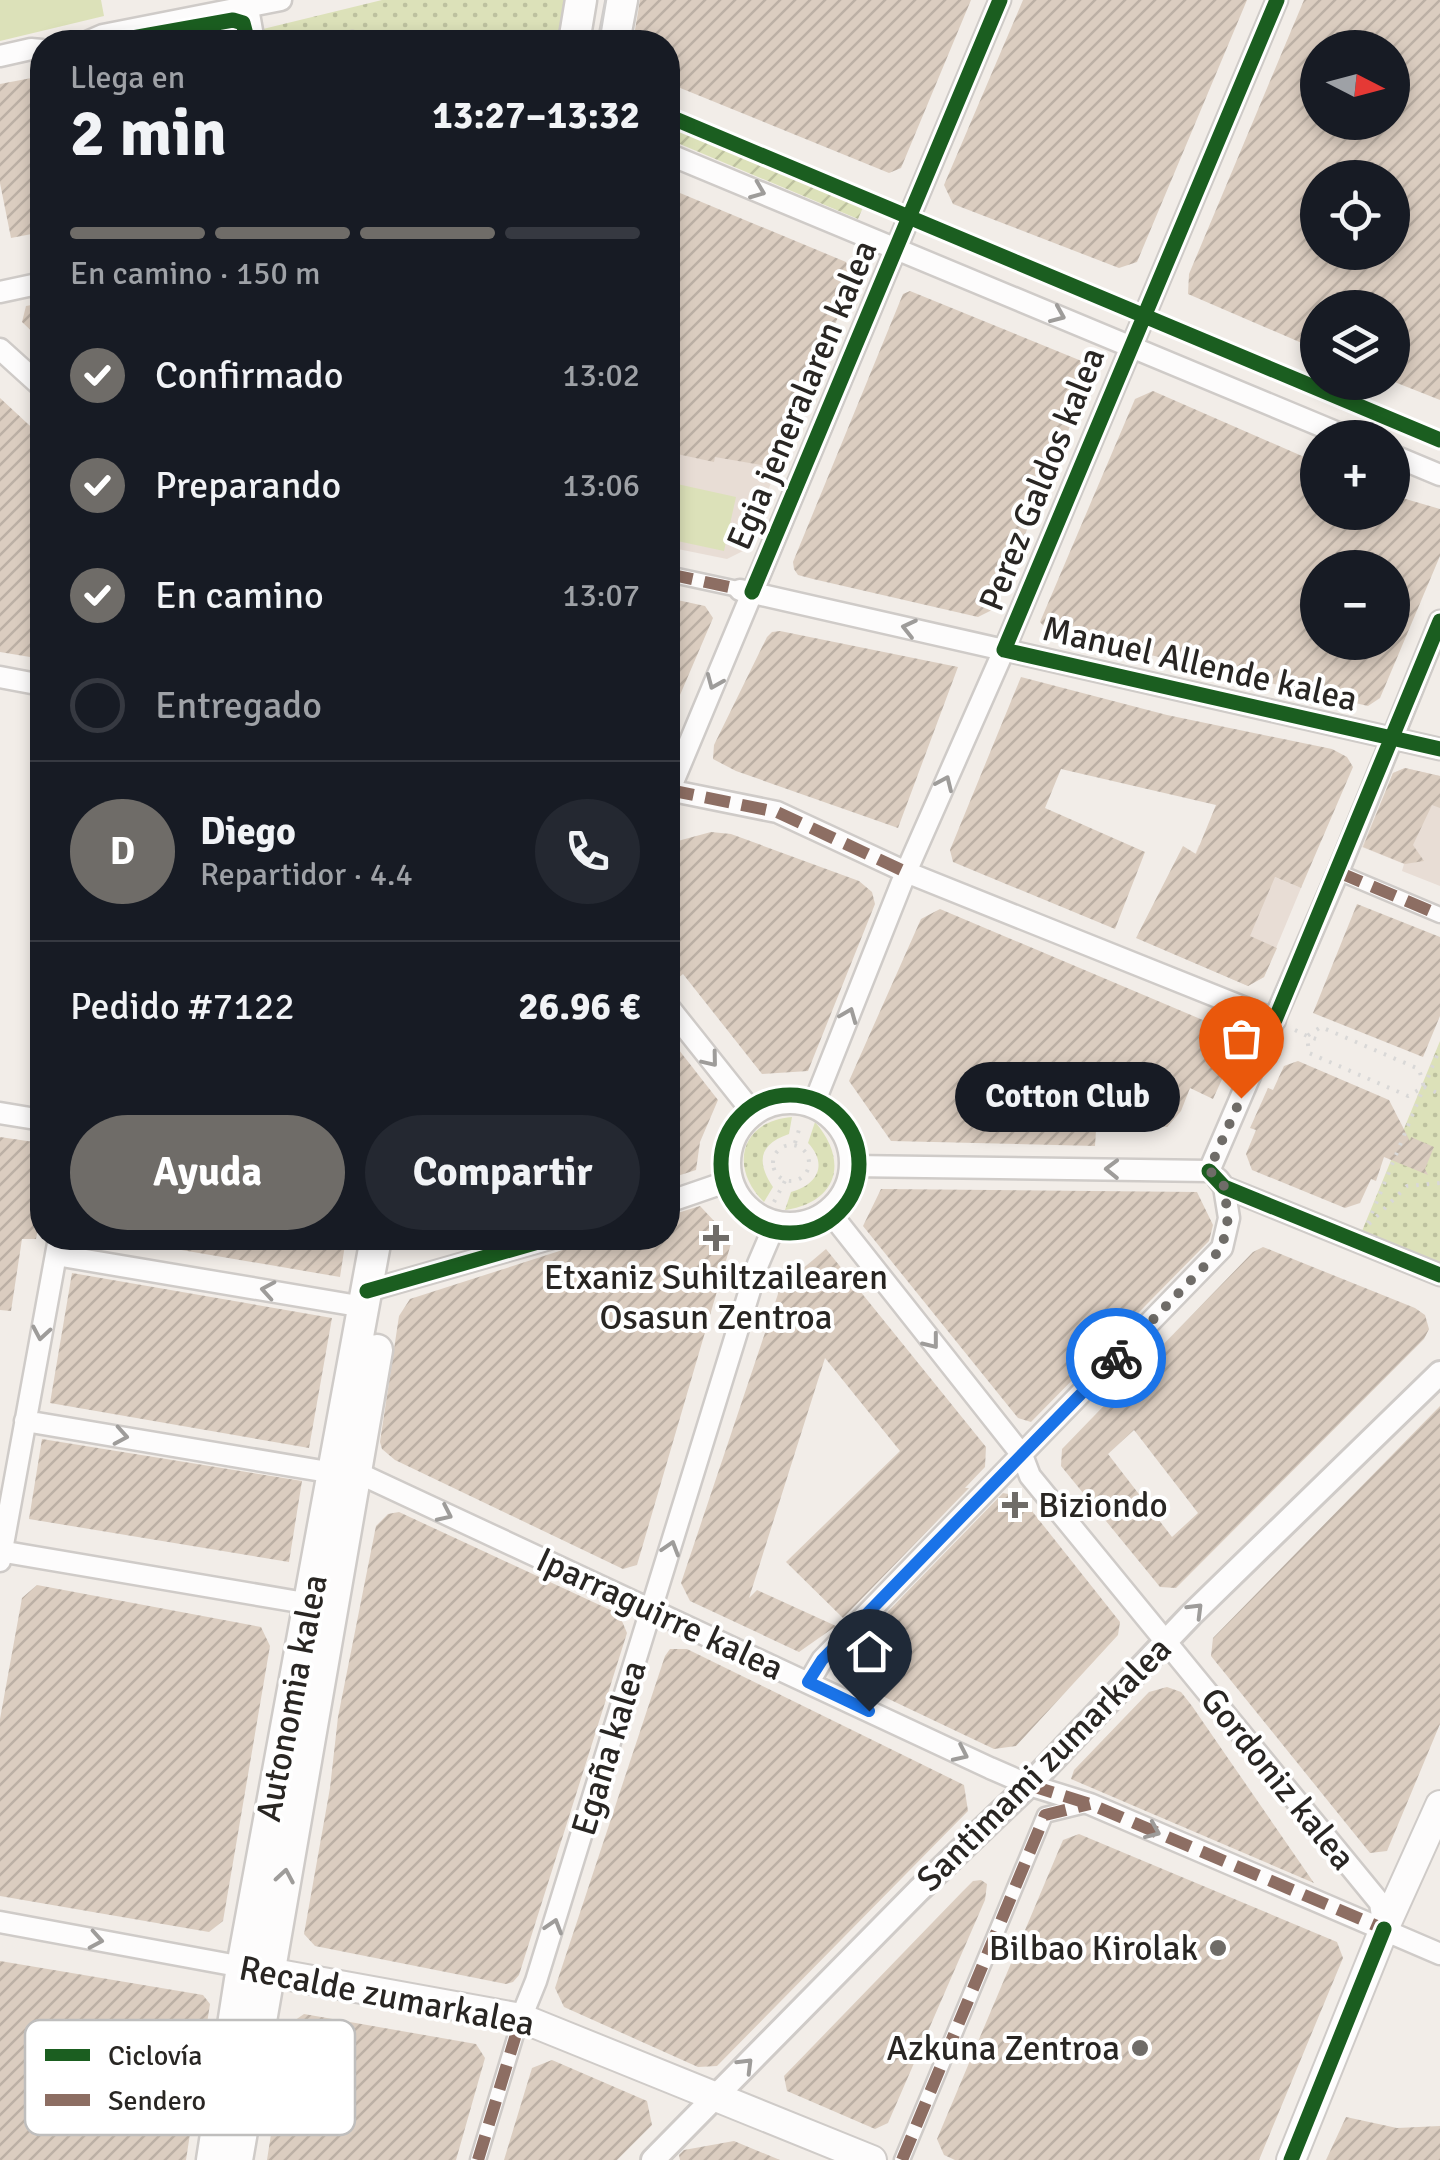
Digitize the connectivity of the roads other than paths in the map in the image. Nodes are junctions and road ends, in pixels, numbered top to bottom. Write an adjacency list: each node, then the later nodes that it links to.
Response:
1 (282, 0): 6 (street)
2 (581, 0): 9 (main road)
3 (622, 0): 10 (main road)
4 (1000, 0): 14 (street, Egia jeneralaren kalea)
5 (1277, 0): 17 (street, Perez Galdos kalea)
6 (248, 8): 7 (street); 8 (street)
7 (131, 30)
8 (252, 30)
9 (576, 30)
10 (616, 30)
11 (30, 49): 12 (street)
12 (0, 56)
13 (680, 159): 14 (street, one-way to 14)
14 (897, 248): 17 (street, one-way to 17); 24 (street, Egia jeneralaren kalea)
15 (30, 286): 16 (street)
16 (0, 292)
17 (1130, 346): 20 (street); 26 (street, Perez Galdos kalea)
18 (0, 348): 19 (street)
19 (30, 377)
20 (1307, 420)
21 (1410, 462): 22 (street)
22 (1440, 475)
23 (680, 577): 24 (street, Manuel Allende kalea)
24 (745, 591): 26 (street, Manuel Allende kalea, one-way to 24); 31 (street, Egia jeneralaren kalea, one-way to 31)
25 (1440, 621): 29 (street)
26 (1004, 650): 29 (street, Manuel Allende kalea); 33 (street, Perez Galdos kalea, one-way to 26)
27 (0, 678): 28 (street)
28 (30, 682)
29 (1392, 738): 30 (street, Manuel Allende kalea); 34 (street)
30 (1440, 749)
31 (680, 760)
32 (680, 793): 33 (street)
33 (906, 872): 36 (street); 38 (street, Perez Galdos kalea, one-way to 33)
34 (1338, 872): 35 (street); 36 (street)
35 (1440, 915)
36 (1275, 1020): 43 (street)
37 (680, 1021): 40 (street, one-way to 40)
38 (808, 1112): 40 (street); 42 (street)
39 (0, 1113): 41 (street)
40 (754, 1114): 44 (street)
41 (30, 1118)
42 (851, 1166): 43 (street, one-way to 42); 47 (street)
43 (1209, 1170): 45 (street)
44 (732, 1180): 46 (street); 48 (street)
45 (1224, 1186): 54 (street); 58 (street)
46 (680, 1198)
47 (828, 1210): 48 (street); 58 (street, Gordoniz kalea, one-way to 58)
48 (774, 1214): 63 (street, Egaña kalea, one-way to 48)
49 (56, 1250): 57 (street, one-way to 57)
50 (83, 1250): 55 (street, one-way to 50)
51 (375, 1250): 55 (main road, Autonomia kalea)
52 (392, 1250): 55 (main road, Autonomia kalea)
53 (514, 1250): 55 (street)
54 (1440, 1275)
55 (373, 1295): 59 (main road, Autonomia kalea)
56 (1440, 1373): 64 (street, Santimami zumarkalea, one-way to 56)
57 (25, 1421): 59 (street, Iparraguirre kalea, one-way to 59); 60 (street)
58 (1022, 1456): 64 (street, Gordoniz kalea); 65 (street)
59 (345, 1472): 62 (main road, Autonomia kalea); 63 (street, Iparraguirre kalea, one-way to 63); 72 (main road, Autonomia kalea, one-way to 59)
60 (1, 1552): 61 (street); 62 (street)
61 (0, 1561)
62 (311, 1604): 72 (main road, Autonomia kalea)
63 (651, 1612): 65 (street, Iparraguirre kalea); 73 (street, Egaña kalea, one-way to 63)
64 (1166, 1641): 66 (street, Santimami zumarkalea); 70 (street, Gordoniz kalea)
65 (808, 1682): 66 (street, Iparraguirre kalea, one-way to 66)
66 (1029, 1785): 67 (street, Iparraguirre kalea); 76 (street, Santimami zumarkalea, one-way to 66)
67 (1090, 1804): 70 (street, Iparraguirre kalea, one-way to 70); 84 (street)
68 (1440, 1805): 70 (main road)
69 (0, 1922): 72 (street, Recalde zumarkalea, one-way to 72)
70 (1384, 1928): 71 (street, Iparraguirre kalea); 85 (main road)
71 (1440, 1954)
72 (255, 1969): 73 (main road, Recalde zumarkalea); 74 (main road, Autonomia kalea); 75 (main road, Autonomia kalea)
73 (522, 2018): 76 (main road, Recalde zumarkalea); 81 (street, Egaña kalea)
74 (244, 2020)
75 (250, 2020)
76 (716, 2096): 82 (street, Santimami zumarkalea); 83 (main road, Recalde zumarkalea)
77 (218, 2135): 79 (main road, Autonomia kalea)
78 (238, 2135): 80 (main road, Autonomia kalea)
79 (212, 2160)
80 (236, 2160)
81 (478, 2160)
82 (654, 2160)
83 (872, 2160)
84 (902, 2160)
85 (1290, 2160)

